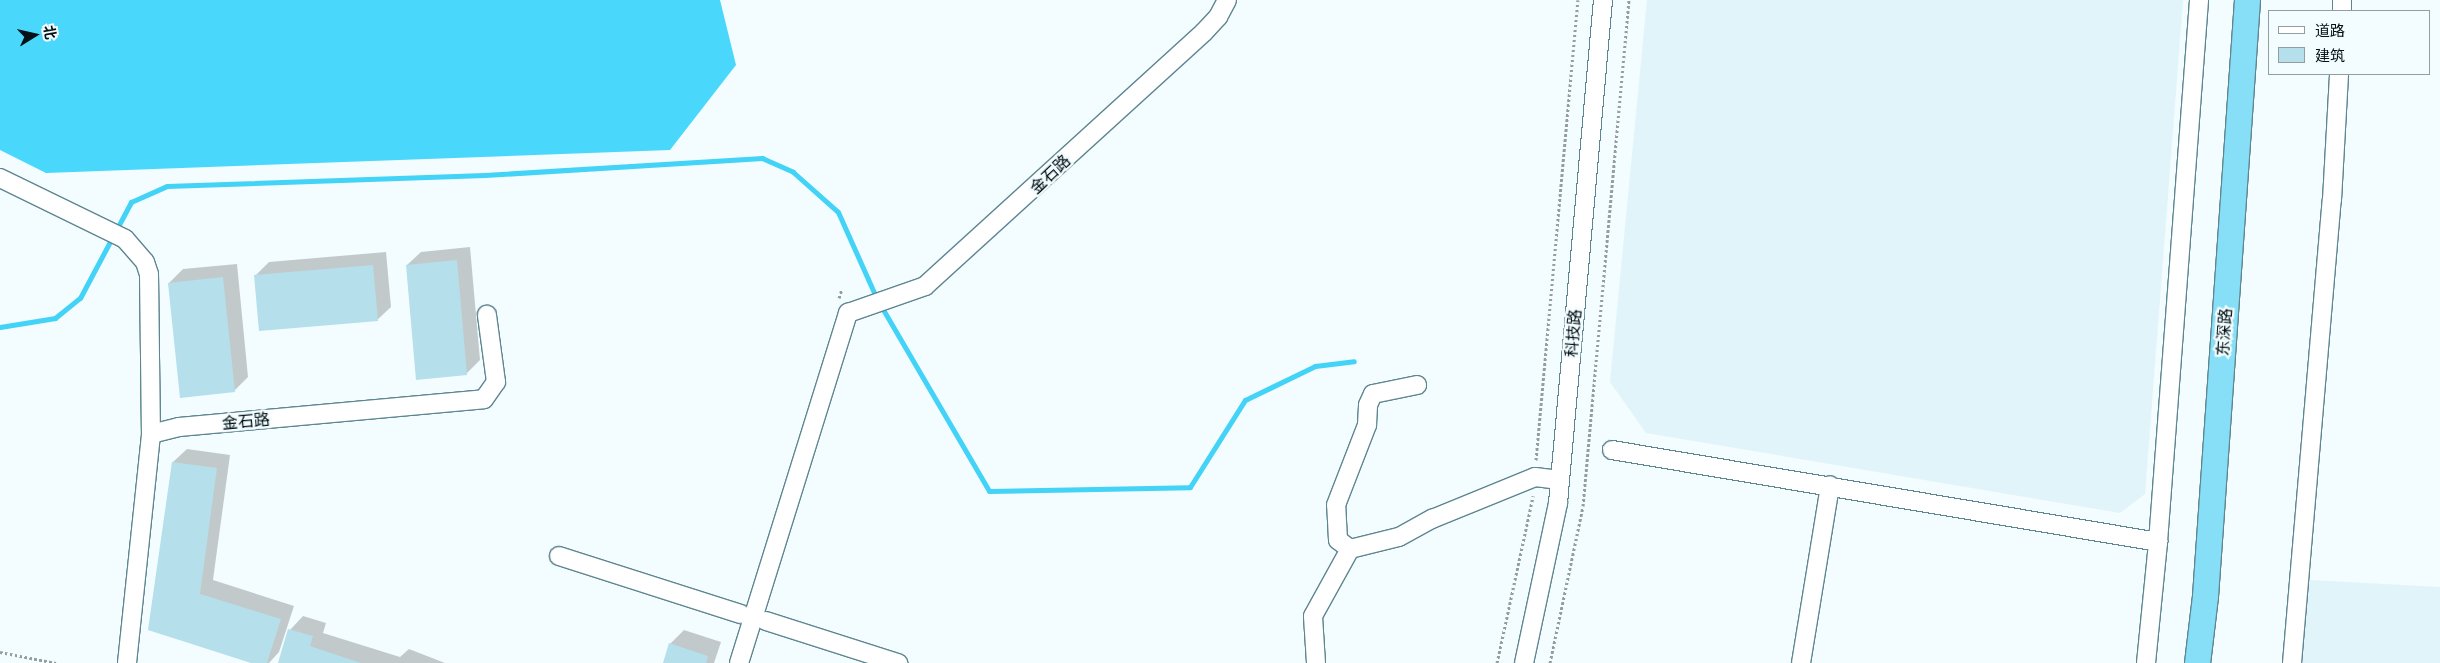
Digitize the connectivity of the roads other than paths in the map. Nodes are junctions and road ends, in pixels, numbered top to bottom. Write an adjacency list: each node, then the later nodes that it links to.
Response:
1 (1228, 0): 20 (street, 金石路)
2 (1603, 0): 12 (street, 科技路)
3 (2198, 0): 14 (street)
4 (2247, 0): 26 (highway, 东深路)
5 (2264, 0): 27 (highway, 东深路)
6 (2339, 75): 28 (street)
7 (0, 178): 10 (street)
8 (487, 315): 10 (street, 金石路)
9 (1417, 385): 15 (street)
10 (151, 434): 19 (street)
11 (1612, 450): 13 (street)
12 (1560, 480): 15 (street); 23 (street, 科技路)
13 (1830, 485): 14 (street); 24 (street)
14 (2158, 542): 25 (street)
15 (1350, 549): 22 (street)
16 (559, 556): 17 (street)
17 (741, 614)
18 (766, 621): 21 (street)
19 (127, 663)
20 (739, 663)
21 (898, 663)
22 (1316, 663)
23 (1524, 663)
24 (1801, 663)
25 (2146, 663)
26 (2197, 663)
27 (2214, 663)
28 (2292, 663)

